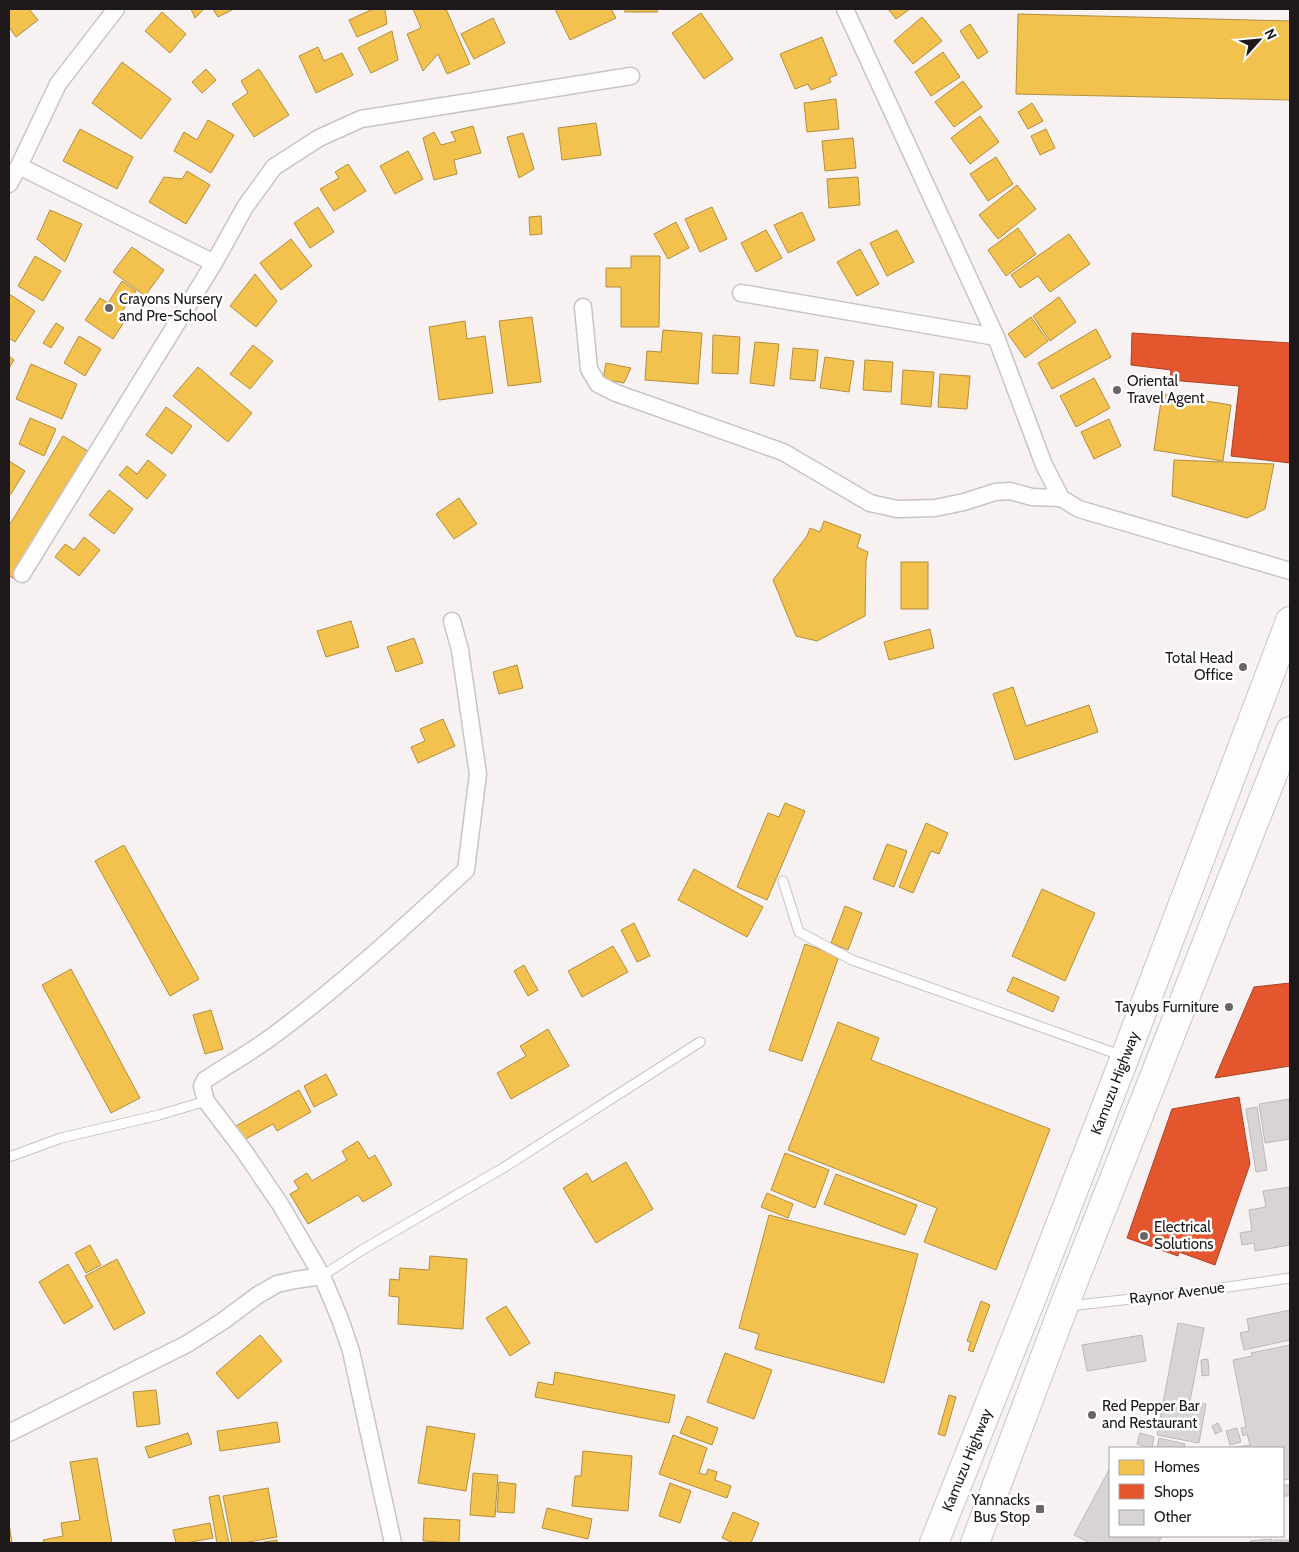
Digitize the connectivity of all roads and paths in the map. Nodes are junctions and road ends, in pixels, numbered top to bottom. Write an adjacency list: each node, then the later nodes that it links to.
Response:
1 (116, 9): 4 (street)
2 (845, 9): 9 (street)
3 (631, 76): 6 (street)
4 (19, 166): 5 (street); 6 (street)
5 (9, 184)
6 (214, 263): 12 (street)
7 (741, 293): 9 (street)
8 (583, 307): 10 (street)
9 (996, 337): 10 (street)
10 (1062, 498): 11 (street)
11 (1290, 571)
12 (22, 574)
13 (452, 621): 19 (street)
14 (1290, 621): 18 (highway, Kamuzu Highway)
15 (1290, 731): 23 (highway)
16 (782, 881): 18 (lane)
17 (700, 1042): 21 (lane)
18 (1125, 1057): 26 (highway, Kamuzu Highway)
19 (206, 1101): 20 (lane); 21 (street)
20 (9, 1157)
21 (322, 1276): 24 (street); 25 (street)
22 (1290, 1278): 23 (lane, Raynor Avenue)
23 (1064, 1306): 27 (highway)
24 (9, 1433)
25 (393, 1543)
26 (934, 1543)
27 (975, 1543)

